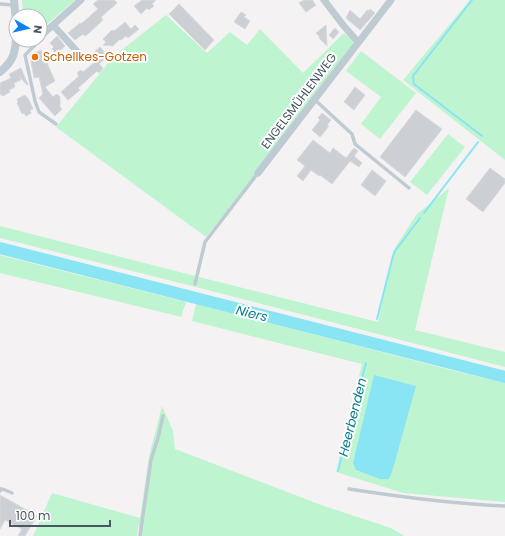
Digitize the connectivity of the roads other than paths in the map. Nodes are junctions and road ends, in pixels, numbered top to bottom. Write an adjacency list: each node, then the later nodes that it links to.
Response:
1 (81, 0): 6 (street)
2 (324, 0): 8 (street)
3 (391, 0): 8 (street, ENGELSMÜHLENWEG)
4 (14, 3): 5 (lane)
5 (0, 4)
6 (53, 25): 7 (street); 11 (street)
7 (48, 30)
8 (358, 42): 13 (street, ENGELSMÜHLENWEG)
9 (15, 48): 12 (street)
10 (32, 48): 14 (lane)
11 (83, 58)
12 (0, 72)
13 (314, 99): 15 (street, ENGELSMÜHLENWEG); 16 (lane)
14 (56, 124)
15 (258, 173): 17 (lane)
16 (409, 188)
17 (195, 284)
18 (163, 416): 23 (lane)
19 (349, 489): 22 (lane)
20 (0, 491): 21 (lane)
21 (12, 494)
22 (505, 506)
23 (140, 536)

